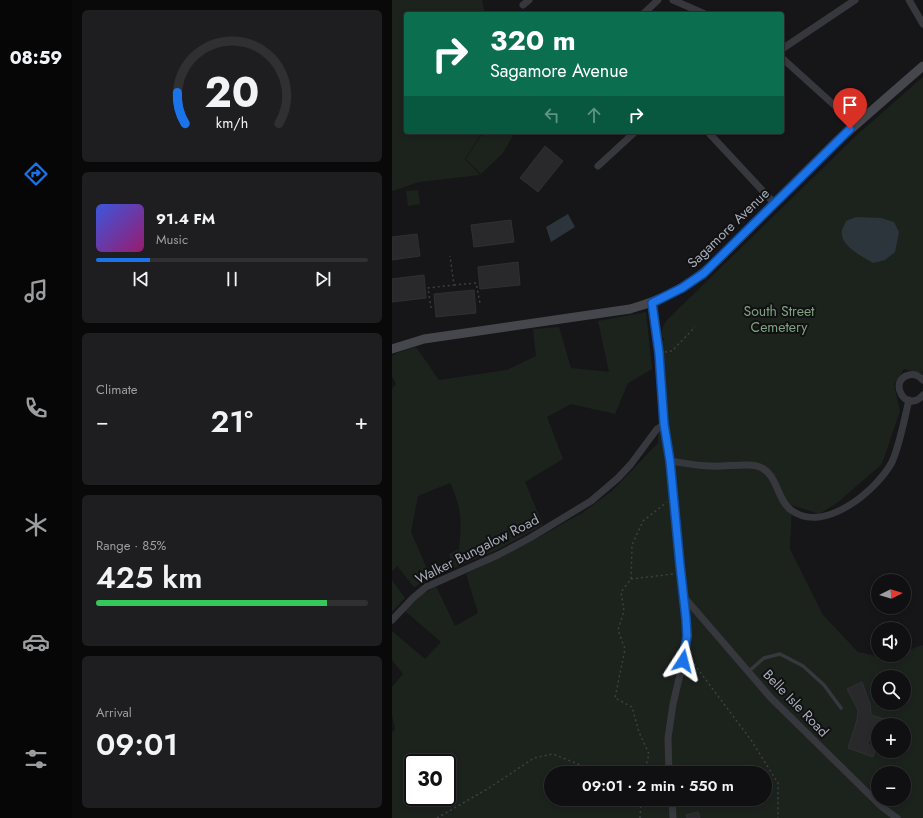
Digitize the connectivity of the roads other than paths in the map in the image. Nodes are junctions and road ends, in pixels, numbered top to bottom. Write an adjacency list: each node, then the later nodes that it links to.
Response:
1 (529, 0): 6 (street)
2 (658, 0): 7 (street)
3 (673, 0): 8 (street)
4 (855, 0): 10 (street)
5 (909, 0): 9 (street)
6 (523, 5)
7 (645, 12)
8 (701, 12)
9 (923, 24)
10 (784, 48)
11 (784, 60): 13 (street)
12 (923, 66): 13 (main road, Sagamore Avenue)
13 (855, 124): 17 (main road, Sagamore Avenue)
14 (634, 134): 16 (street)
15 (710, 134): 17 (street)
16 (598, 166)
17 (774, 203): 18 (main road, Sagamore Avenue)
18 (652, 303): 19 (main road, Sagamore Avenue); 23 (street)
19 (392, 349)
20 (923, 380): 22 (street)
21 (923, 395): 22 (street)
22 (909, 400): 24 (street)
23 (664, 424): 24 (street); 26 (street, Walker Bungalow Road)
24 (670, 461): 25 (street)
25 (684, 597): 27 (street, Belle Isle Road); 29 (street)
26 (392, 620)
27 (748, 672): 28 (lane); 32 (street, Belle Isle Road)
28 (841, 708)
29 (669, 766)
30 (672, 806): 31 (street)
31 (673, 818)
32 (897, 818)

